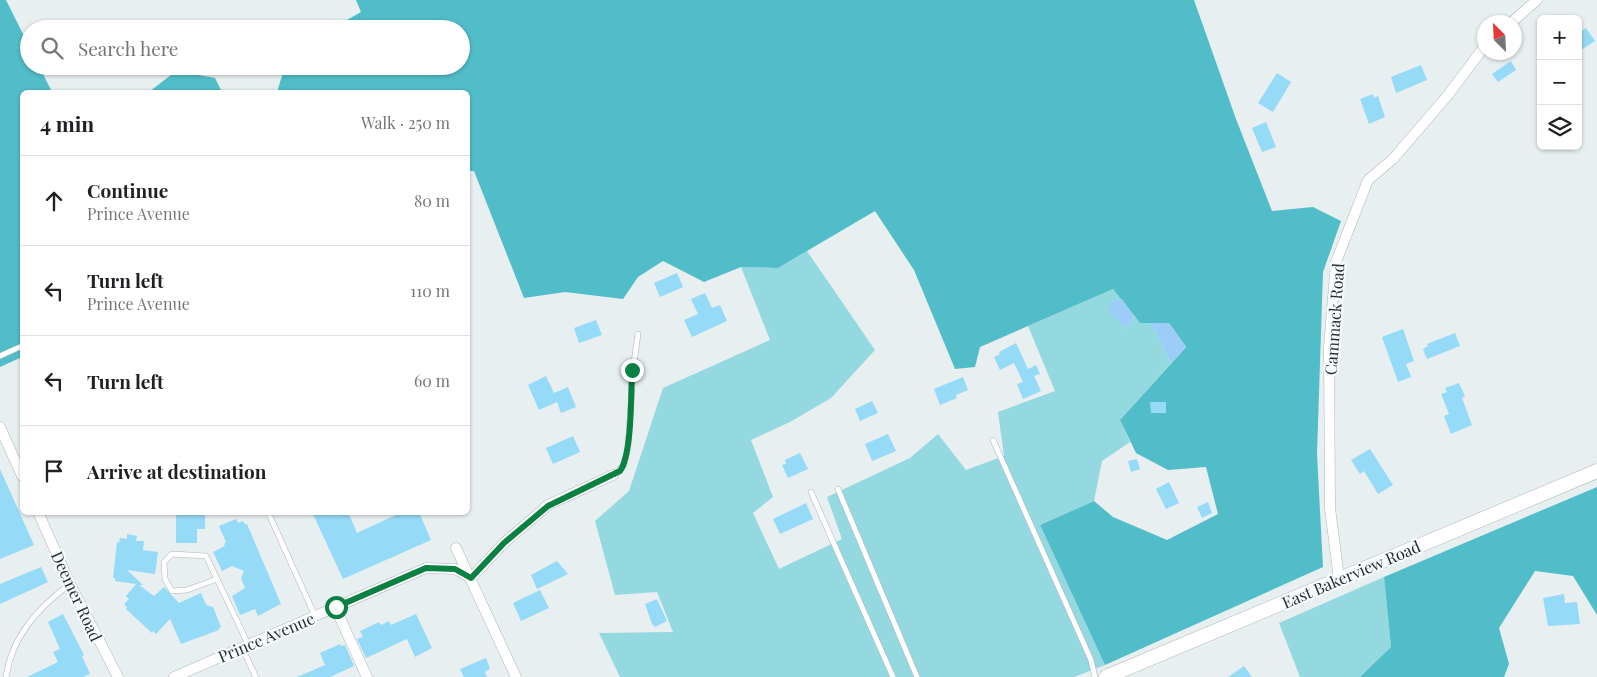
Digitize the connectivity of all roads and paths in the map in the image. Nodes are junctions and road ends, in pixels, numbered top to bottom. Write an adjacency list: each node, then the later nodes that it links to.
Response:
1 (1537, 0): 2 (street)
2 (1520, 15)
3 (1477, 56): 19 (street, Cammack Road)
4 (638, 334): 11 (lane)
5 (20, 347): 6 (lane)
6 (0, 356)
7 (0, 427): 9 (street)
8 (994, 440): 32 (lane)
9 (20, 470)
10 (1597, 471): 19 (main road, East Bakerview Road)
11 (613, 475): 17 (street)
12 (838, 489): 31 (lane)
13 (811, 492): 30 (lane)
14 (39, 515): 20 (street, Deemer Road)
15 (269, 515): 22 (lane)
16 (456, 548): 17 (street)
17 (471, 578): 21 (street, Prince Avenue); 29 (street)
18 (217, 579): 18 (lane); 23 (lane)
19 (1339, 579): 33 (main road, East Bakerview Road)
20 (70, 584): 24 (lane); 25 (street, Deemer Road)
21 (336, 607): 22 (street, Prince Avenue); 28 (street)
22 (315, 616): 23 (street, Prince Avenue)
23 (245, 646): 26 (street, Prince Avenue); 27 (lane)
24 (6, 677)
25 (118, 677)
26 (174, 677)
27 (256, 677)
28 (367, 677)
29 (516, 677)
30 (893, 677)
31 (917, 677)
32 (1095, 677)
33 (1106, 677)

